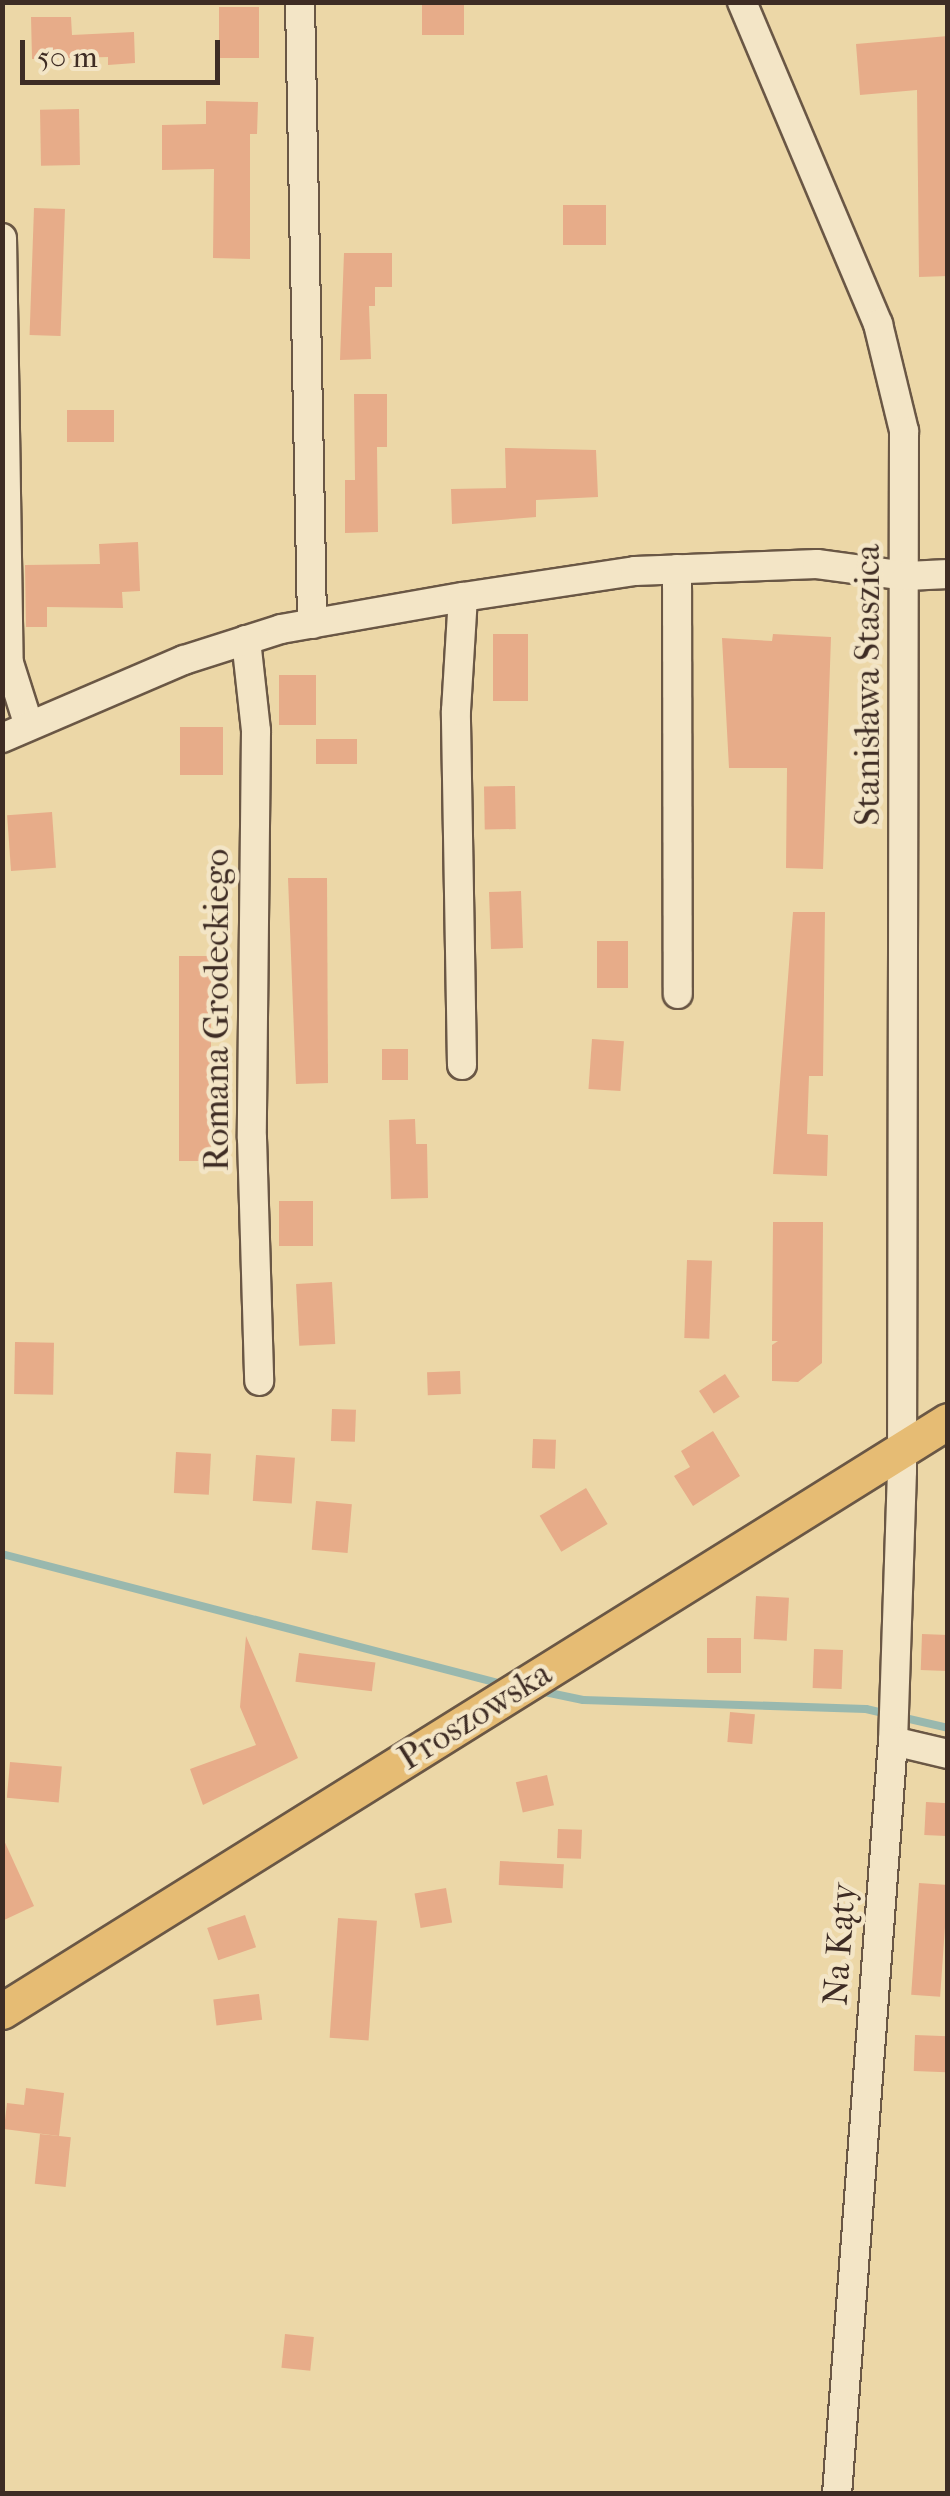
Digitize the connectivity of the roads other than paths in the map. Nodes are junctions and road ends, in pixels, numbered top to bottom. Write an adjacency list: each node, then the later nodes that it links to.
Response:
1 (300, 2): 8 (street)
2 (742, 2): 6 (street, Stanisława Staszica)
3 (2, 238): 10 (street)
4 (677, 569): 6 (street); 7 (street); 12 (street)
5 (948, 574): 6 (street)
6 (907, 576): 15 (street, Stanisława Staszica)
7 (463, 597): 8 (street); 13 (street)
8 (312, 624): 9 (street)
9 (246, 640): 10 (street); 14 (street, Romana Grodeckiego)
10 (28, 723): 11 (street)
11 (2, 738)
12 (678, 994)
13 (462, 1065)
14 (259, 1381)
15 (900, 1399): 17 (street, Na Kąty)
16 (948, 1421): 17 (main road, Proszowska)
17 (903, 1449): 18 (street, Na Kąty); 20 (main road, Proszowska)
18 (894, 1724): 19 (street); 21 (street, Na Kąty)
19 (948, 1754)
20 (2, 2011)
21 (837, 2494)

